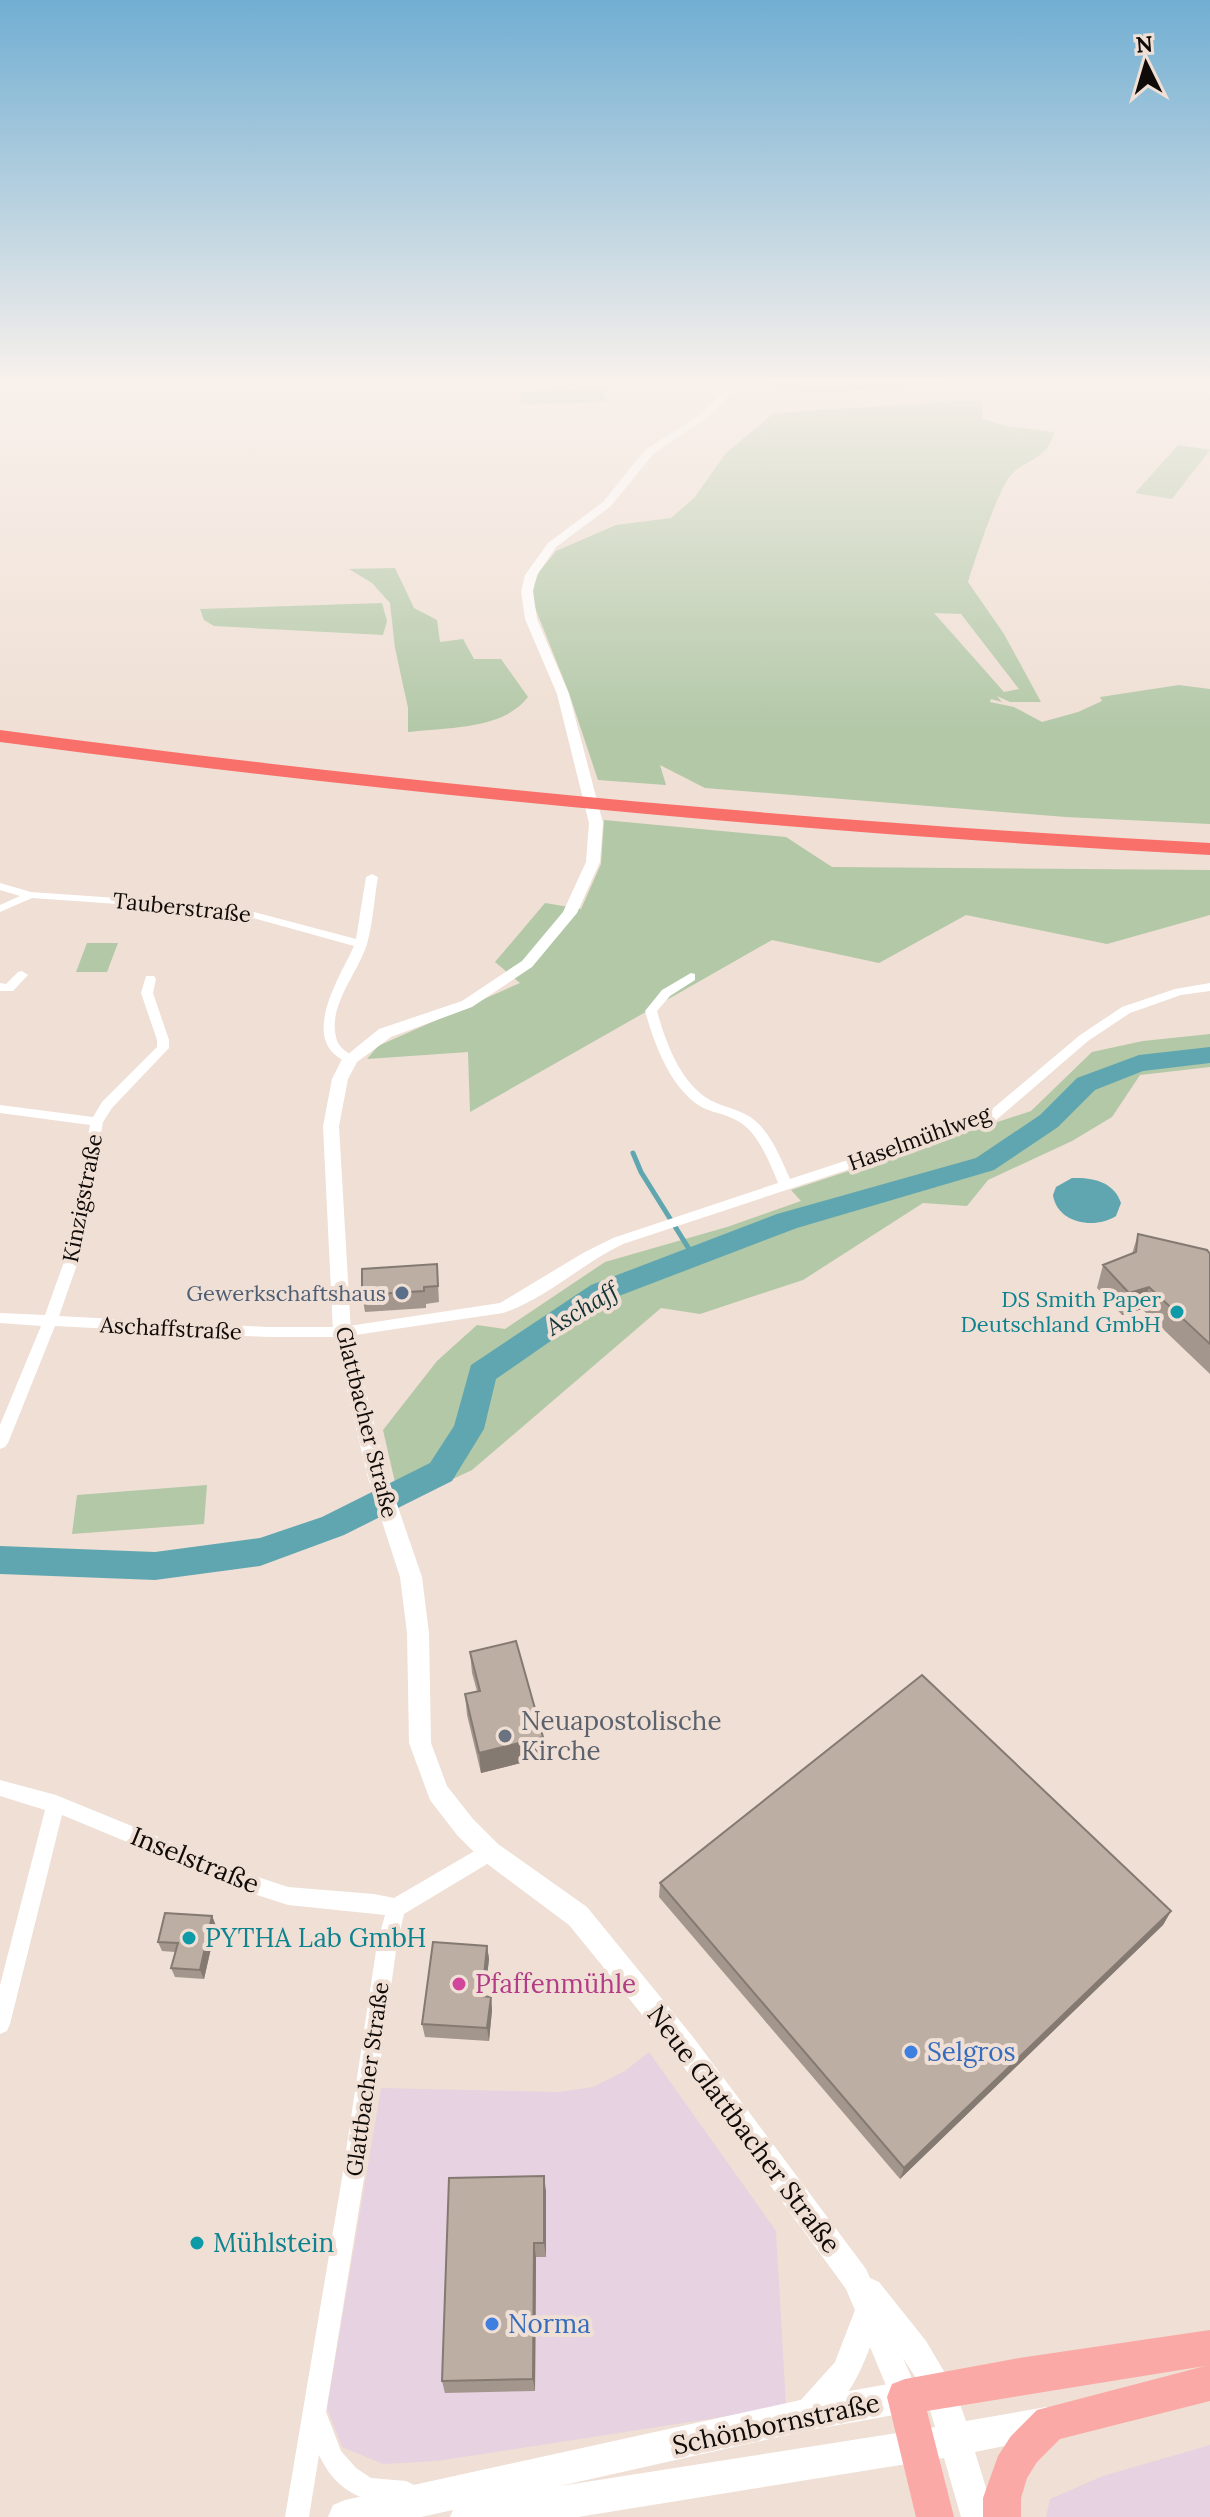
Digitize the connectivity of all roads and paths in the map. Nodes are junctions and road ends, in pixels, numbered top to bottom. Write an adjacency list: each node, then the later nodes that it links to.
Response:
1 (612, 497): 18 (street)
2 (0, 723): 4 (highway)
3 (0, 736): 4 (highway)
4 (528, 789): 5 (highway)
5 (743, 810): 6 (highway); 7 (highway)
6 (1210, 833)
7 (1210, 849)
8 (372, 877): 12 (street)
9 (0, 886): 10 (street, Tauberstraße)
10 (30, 895): 11 (street); 12 (street, Tauberstraße)
11 (0, 909)
12 (361, 944): 18 (street)
13 (22, 975): 16 (street)
14 (691, 977): 21 (street)
15 (150, 979): 20 (street)
16 (0, 987)
17 (1210, 987): 21 (street, Haselmühlweg)
18 (350, 1059): 24 (street, Glattbacher Straße)
19 (0, 1109): 20 (street, Kinzigstraße)
20 (97, 1122): 23 (street, Kinzigstraße)
21 (785, 1184): 24 (street, Haselmühlweg)
22 (0, 1318): 23 (street, Aschaffstraße)
23 (50, 1322): 24 (street, Aschaffstraße); 25 (street, Kinzigstraße)
24 (342, 1332): 28 (street, Glattbacher Straße)
25 (0, 1443)
26 (0, 1788): 27 (street, Inselstraße)
27 (56, 1804): 29 (street, Inselstraße); 30 (street)
28 (490, 1852): 29 (street); 31 (street, Neue Glattbacher Straße)
29 (396, 1908): 36 (street, Glattbacher Straße)
30 (0, 2024)
31 (856, 2279): 32 (street, Neue Glattbacher Straße); 35 (street, Neue Glattbacher Straße)
32 (870, 2308): 35 (street, Neue Glattbacher Straße); 37 (street)
33 (1210, 2348): 35 (main road, Schönbornstraße)
34 (1210, 2383): 38 (main road, Schönbornstraße)
35 (922, 2394): 37 (main road, Schönbornstraße); 39 (main road); 40 (main road)
36 (315, 2412): 41 (street); 42 (street, Glattbacher Straße)
37 (805, 2415): 41 (main road, Schönbornstraße)
38 (1050, 2423): 39 (main road, Schönbornstraße); 47 (main road)
39 (956, 2438): 40 (main road, Schönbornstraße); 46 (main road)
40 (919, 2446): 44 (main road, Schönbornstraße); 45 (main road)
41 (432, 2496): 43 (main road, Schönbornstraße)
42 (297, 2517)
43 (345, 2517)
44 (467, 2517)
45 (935, 2517)
46 (978, 2517)
47 (1002, 2517)

